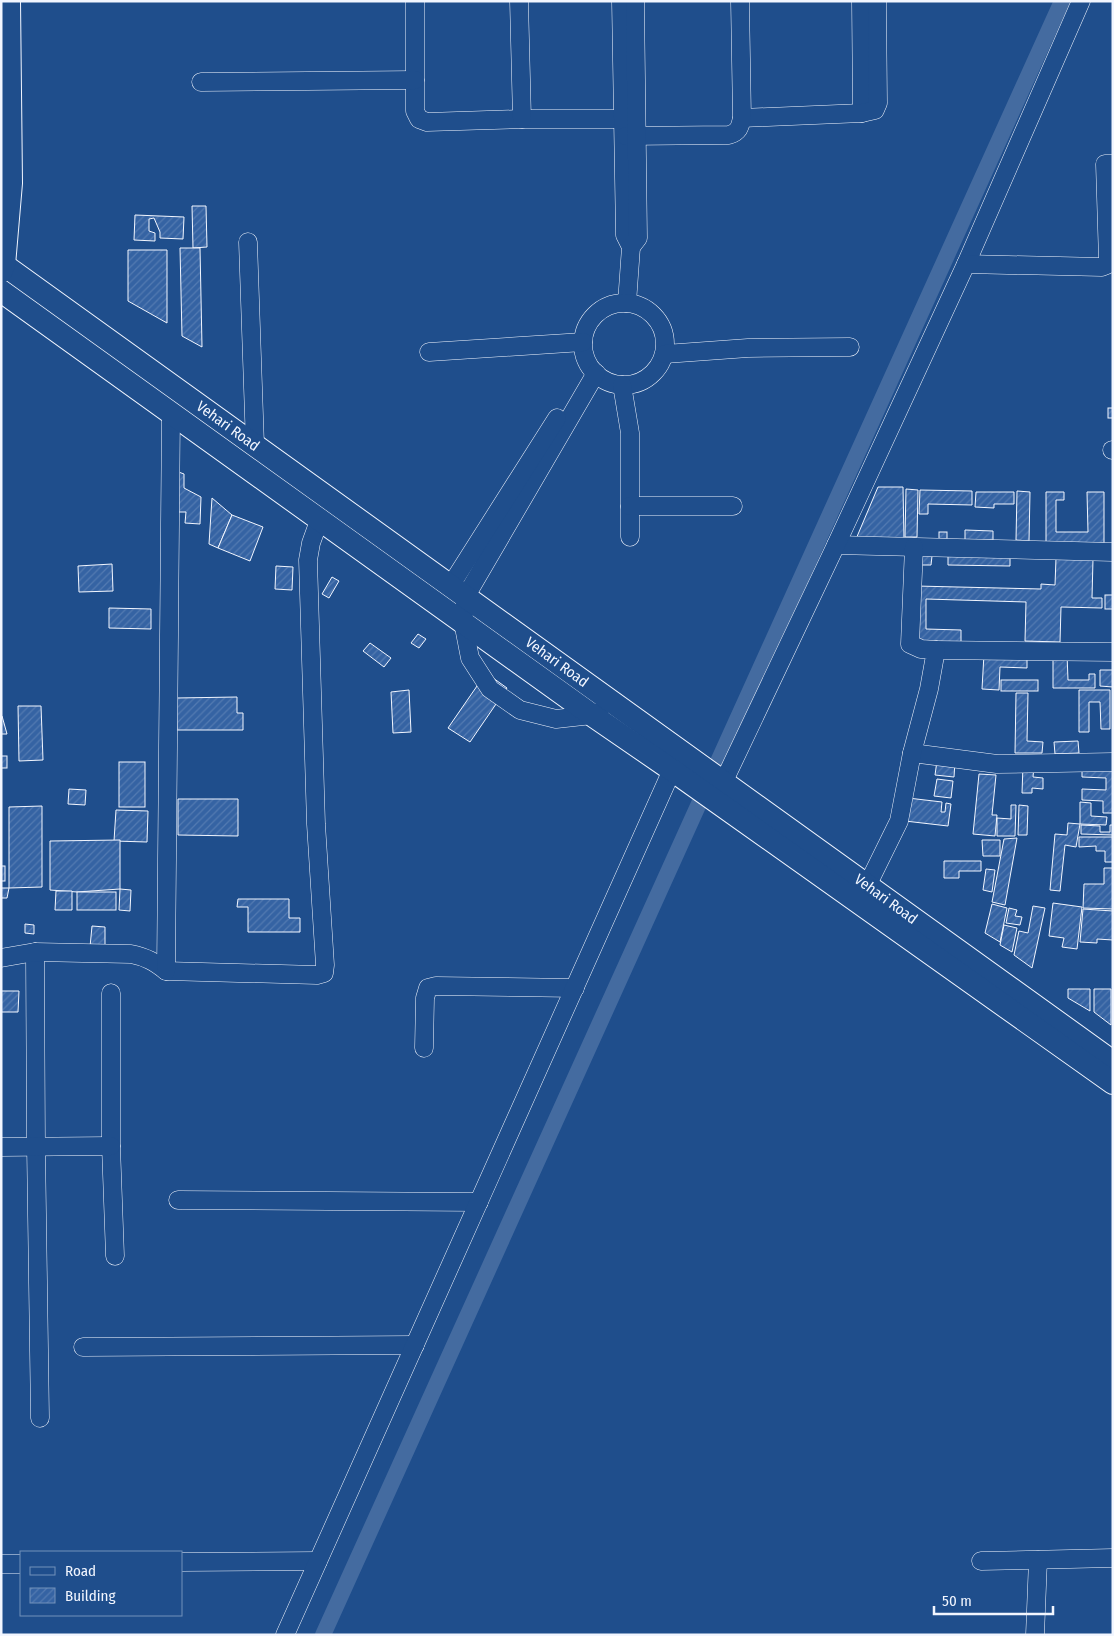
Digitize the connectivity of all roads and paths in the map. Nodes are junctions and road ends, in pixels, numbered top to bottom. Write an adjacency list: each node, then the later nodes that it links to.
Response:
1 (9, 1): 19 (main road)
2 (415, 1): 10 (street)
3 (519, 1): 14 (street)
4 (621, 1): 15 (street)
5 (634, 1): 15 (street)
6 (740, 1): 13 (street)
7 (861, 1): 12 (street)
8 (877, 1): 12 (street)
9 (1081, 1): 18 (street)
10 (415, 80): 11 (street); 14 (street)
11 (201, 82)
12 (862, 113): 13 (street)
13 (742, 118): 15 (street)
14 (522, 119): 15 (street)
15 (628, 131): 21 (street)
16 (1113, 164): 18 (street)
17 (248, 242): 29 (street)
18 (966, 264): 34 (street)
19 (2, 267): 29 (main road, Vehari Road)
20 (1, 291): 28 (main road, Vehari Road)
21 (627, 303): 22 (street); 25 (street)
22 (583, 342): 24 (street); 26 (street)
23 (850, 347): 25 (street)
24 (429, 352)
25 (664, 354): 27 (street)
26 (593, 370): 27 (street); 37 (street)
27 (622, 385): 30 (street)
28 (171, 412): 32 (main road, Vehari Road); 50 (street)
29 (256, 445): 37 (main road, Vehari Road)
30 (630, 506): 31 (street); 33 (street)
31 (733, 506)
32 (320, 518): 38 (main road, Vehari Road); 50 (street)
33 (630, 536)
34 (836, 545): 35 (street); 46 (street)
35 (914, 546): 36 (street); 39 (street)
36 (1113, 552)
37 (459, 591): 38 (street); 41 (main road, Vehari Road)
38 (463, 622): 42 (main road, Vehari Road); 42 (street)
39 (936, 650): 40 (street); 43 (street)
40 (1113, 652)
41 (615, 704): 42 (street); 46 (main road, Vehari Road)
42 (592, 715): 45 (main road, Vehari Road)
43 (912, 753): 44 (street); 47 (street)
44 (1113, 762)
45 (674, 771): 51 (street); 55 (main road, Vehari Road)
46 (723, 783): 47 (main road, Vehari Road)
47 (867, 886): 54 (main road, Vehari Road)
48 (35, 952): 49 (street); 50 (street); 56 (street)
49 (1, 958)
50 (166, 971)
51 (575, 988): 53 (street); 60 (street)
52 (111, 993): 57 (street)
53 (424, 1048)
54 (1113, 1062)
55 (1113, 1083)
56 (36, 1146): 57 (street); 58 (street); 64 (street)
57 (110, 1146): 61 (street)
58 (1, 1147)
59 (178, 1200): 60 (street)
60 (479, 1202): 62 (street)
61 (115, 1256)
62 (415, 1344): 63 (street); 67 (street)
63 (83, 1347)
64 (40, 1418)
65 (1113, 1558): 66 (street)
66 (1038, 1560): 68 (street); 73 (street)
67 (318, 1561): 69 (street); 72 (street)
68 (981, 1561)
69 (182, 1562)
70 (1, 1564): 71 (street)
71 (20, 1564)
72 (285, 1635)
73 (1035, 1635)

